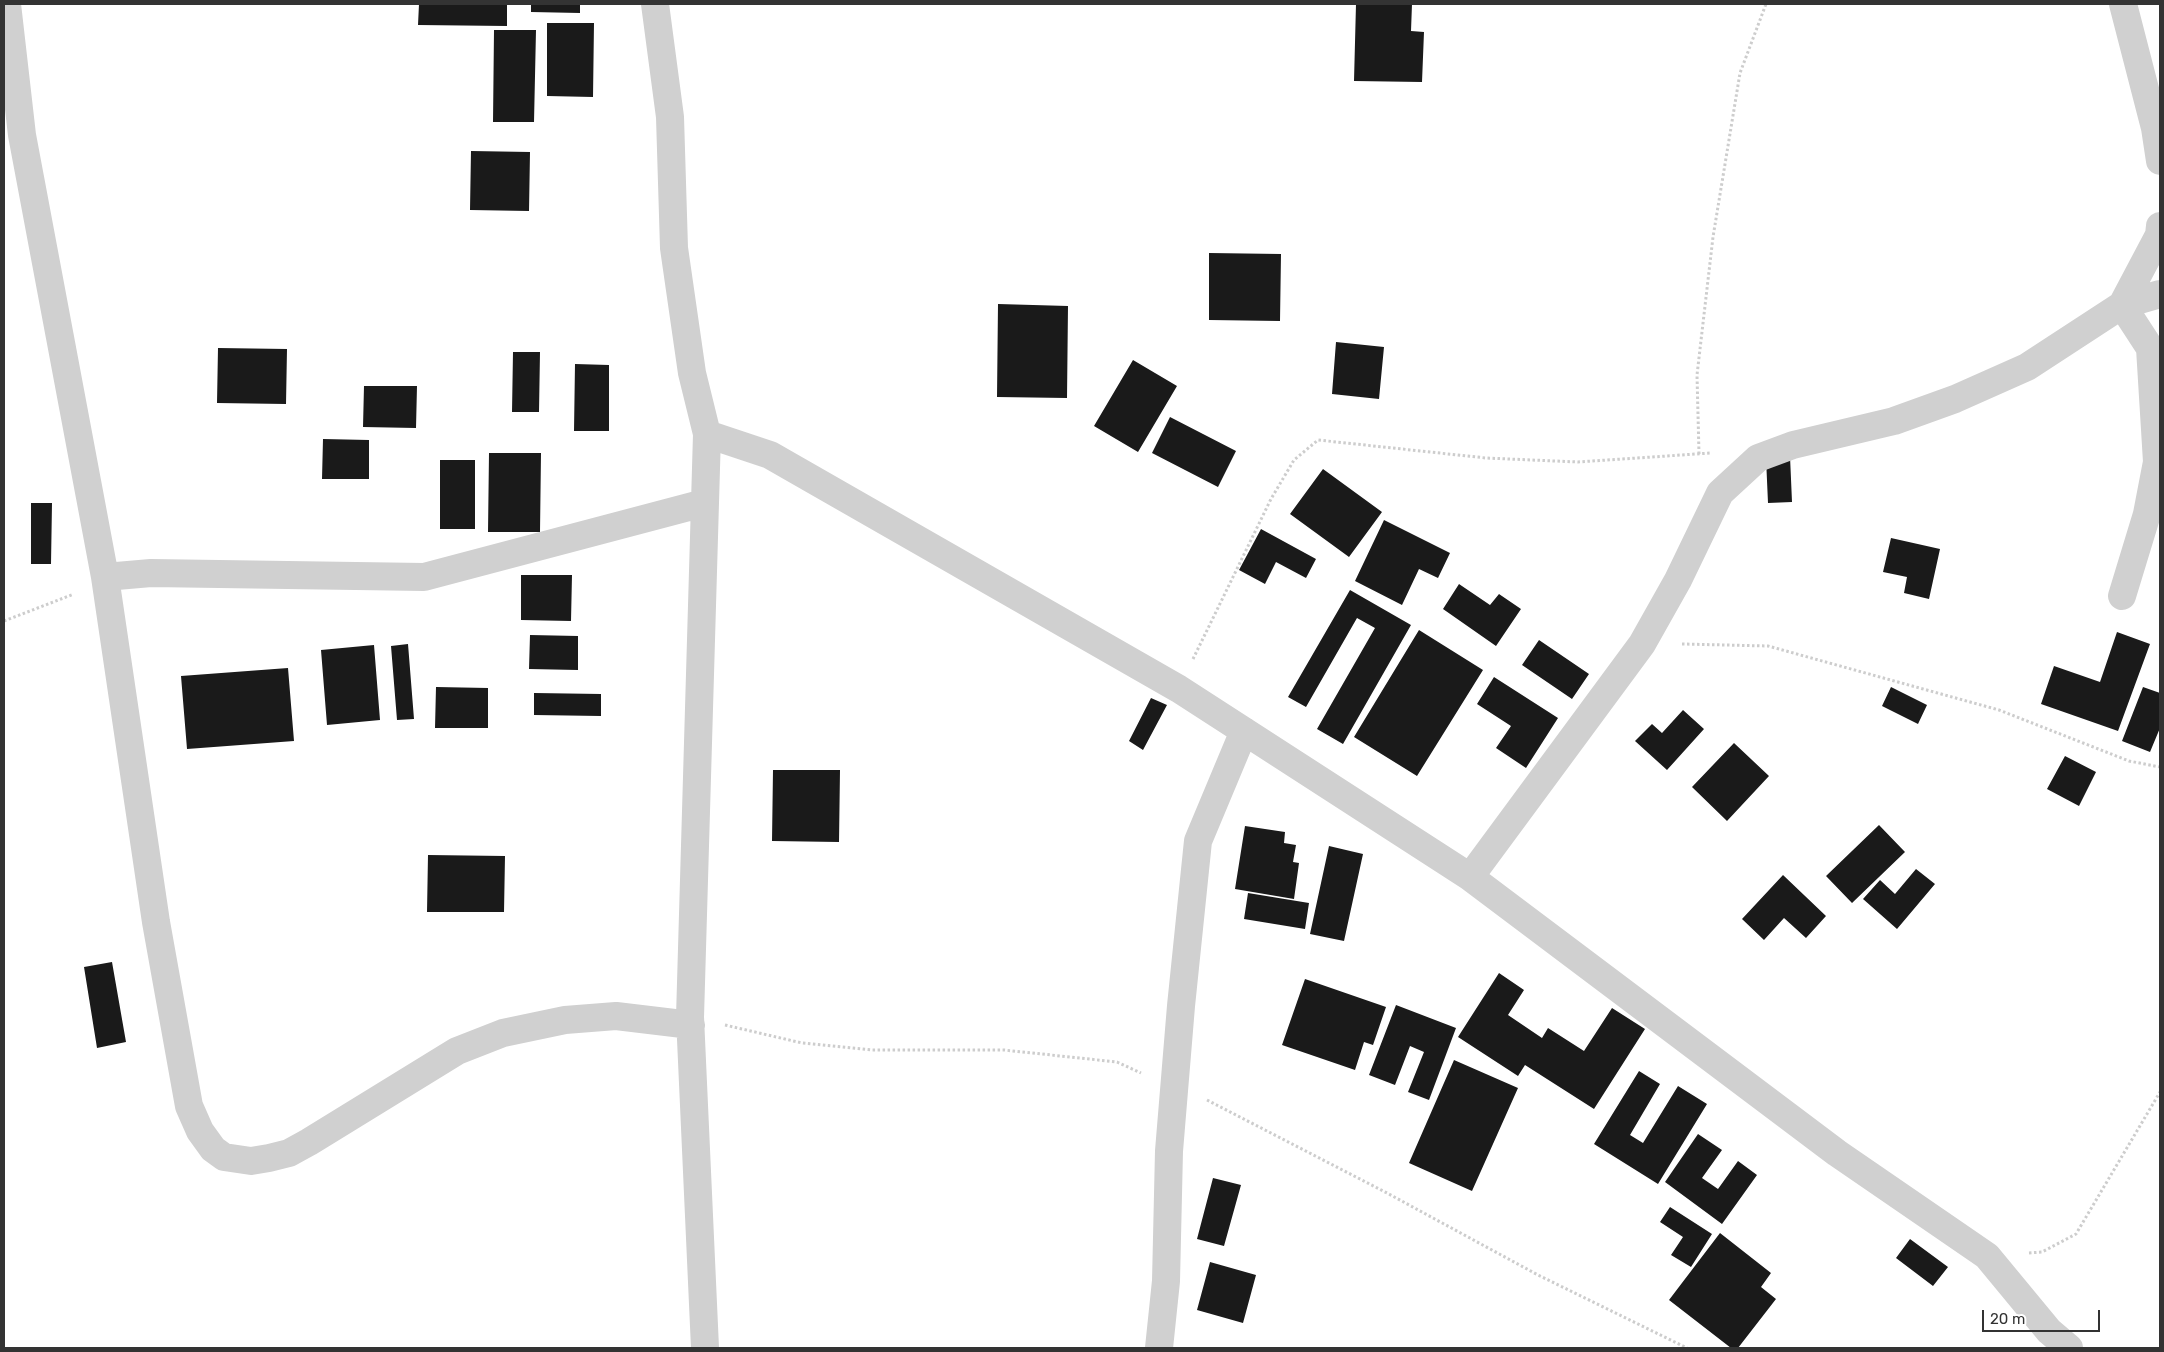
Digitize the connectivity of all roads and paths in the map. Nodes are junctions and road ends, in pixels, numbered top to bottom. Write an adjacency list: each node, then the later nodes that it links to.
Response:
1 (6, 4): 13 (street)
2 (655, 4): 9 (street)
3 (1766, 4): 11 (path)
4 (2123, 4): 5 (street)
5 (2160, 161)
6 (2160, 226): 8 (street)
7 (2160, 294): 8 (street)
8 (2122, 305): 14 (street); 16 (street)
9 (707, 434): 12 (street); 17 (street)
10 (1718, 452): 11 (path)
11 (1699, 454): 17 (path)
12 (704, 503): 13 (street); 21 (street)
13 (105, 581): 15 (path); 21 (street)
14 (2122, 596)
15 (4, 621)
16 (1642, 644): 19 (path); 20 (street)
17 (1179, 689): 18 (street)
18 (1244, 731): 20 (street); 25 (street)
19 (2160, 767)
20 (1470, 877): 23 (street)
21 (691, 1025): 24 (street)
22 (2160, 1092): 23 (path)
23 (1987, 1256): 26 (street)
24 (705, 1348)
25 (1159, 1348)
26 (2069, 1348)

